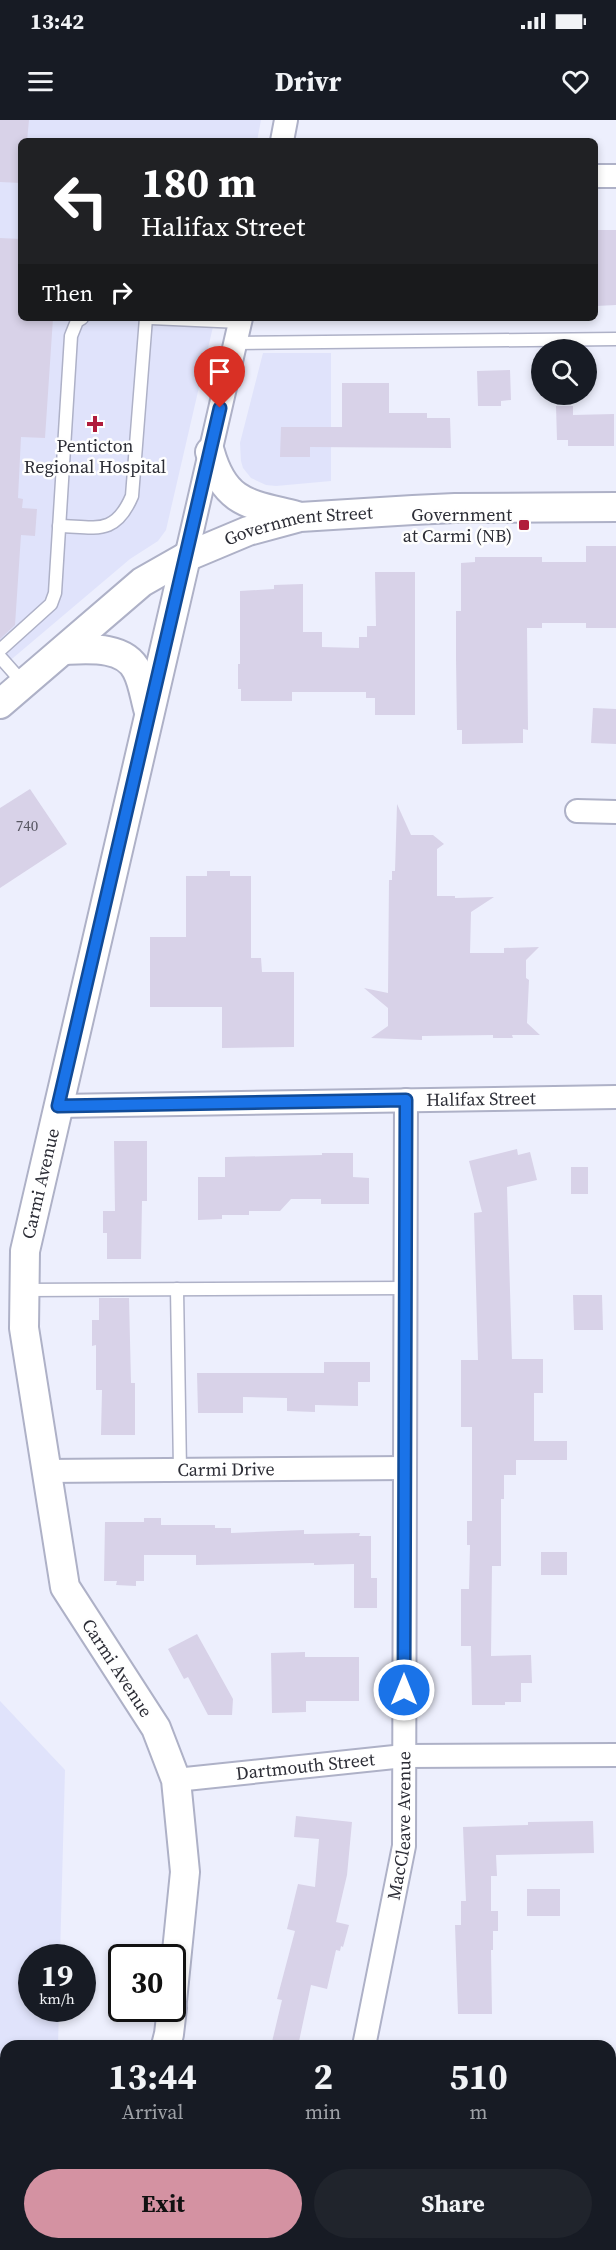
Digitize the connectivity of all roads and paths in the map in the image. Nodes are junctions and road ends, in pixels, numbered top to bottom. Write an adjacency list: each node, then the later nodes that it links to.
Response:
1 (286, 120): 2 (street)
2 (283, 138)
3 (598, 176): 4 (street)
4 (616, 176)
5 (77, 321): 13 (lane)
6 (146, 321): 13 (lane)
7 (177, 321): 8 (lane)
8 (238, 328): 9 (lane); 10 (street, Carmi Avenue)
9 (616, 339)
10 (210, 452): 12 (street); 14 (street, Carmi Avenue)
11 (616, 507): 12 (street, Government Street)
12 (300, 517): 14 (street, Government Street)
13 (59, 526): 15 (lane)
14 (186, 557): 16 (street, Government Street); 20 (street, Carmi Avenue)
15 (0, 650)
16 (64, 650): 18 (street, Government Street); 20 (street)
17 (0, 657): 18 (lane)
18 (24, 684): 19 (street, Government Street)
19 (0, 704)
20 (149, 714): 25 (street, Carmi Avenue)
21 (577, 811): 22 (street)
22 (616, 812)
23 (616, 1097): 24 (street, Halifax Street)
24 (406, 1100): 25 (street, Halifax Street); 26 (street, MacCleave Avenue)
25 (58, 1106): 28 (street, Carmi Avenue)
26 (405, 1288): 27 (lane); 29 (street, MacCleave Avenue)
27 (177, 1289): 28 (lane); 30 (lane)
28 (25, 1290): 31 (street, Carmi Avenue)
29 (405, 1468): 30 (street, Carmi Drive); 33 (street, MacCleave Avenue)
30 (180, 1470): 31 (street, Carmi Drive)
31 (46, 1471): 34 (street, Carmi Avenue)
32 (616, 1755): 33 (street, Dartmouth Street)
33 (404, 1756): 34 (street, Dartmouth Street); 38 (street, MacCleave Avenue)
34 (176, 1780): 35 (street, Carmi Avenue)
35 (178, 1944)
36 (170, 2022): 37 (street)
37 (167, 2040)
38 (365, 2040)

